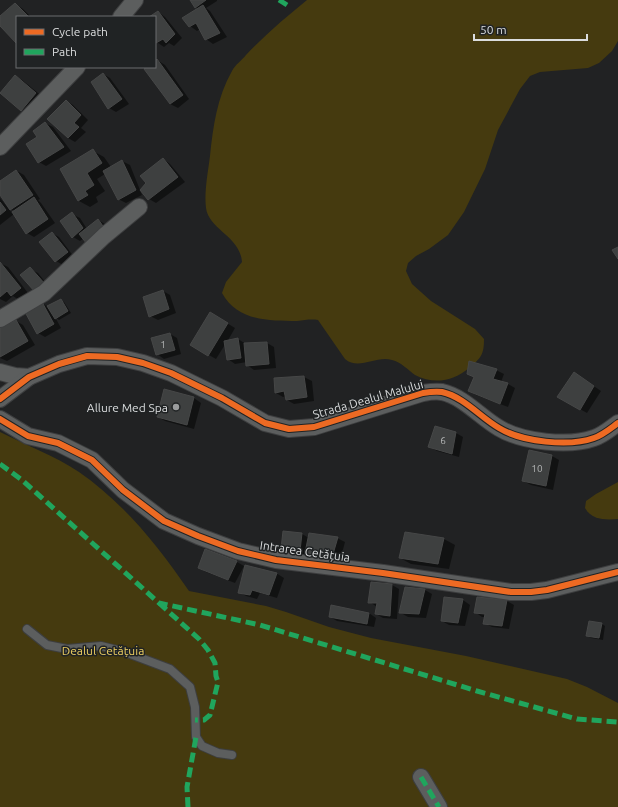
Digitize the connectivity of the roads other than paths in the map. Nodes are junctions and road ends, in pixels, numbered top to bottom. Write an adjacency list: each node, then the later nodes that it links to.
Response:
1 (135, 0): 2 (street)
2 (122, 16)
3 (76, 68): 4 (street)
4 (0, 146)
5 (139, 207): 6 (street)
6 (0, 319)
7 (0, 372): 8 (street)
8 (29, 377): 9 (street); 11 (street, Strada Dealul Malului)
9 (0, 399)
10 (0, 419): 12 (street, Intrarea Cetățuia)
11 (618, 423)
12 (618, 572)
13 (27, 630): 14 (lane)
14 (232, 755)
15 (421, 777): 16 (street)
16 (439, 807)

